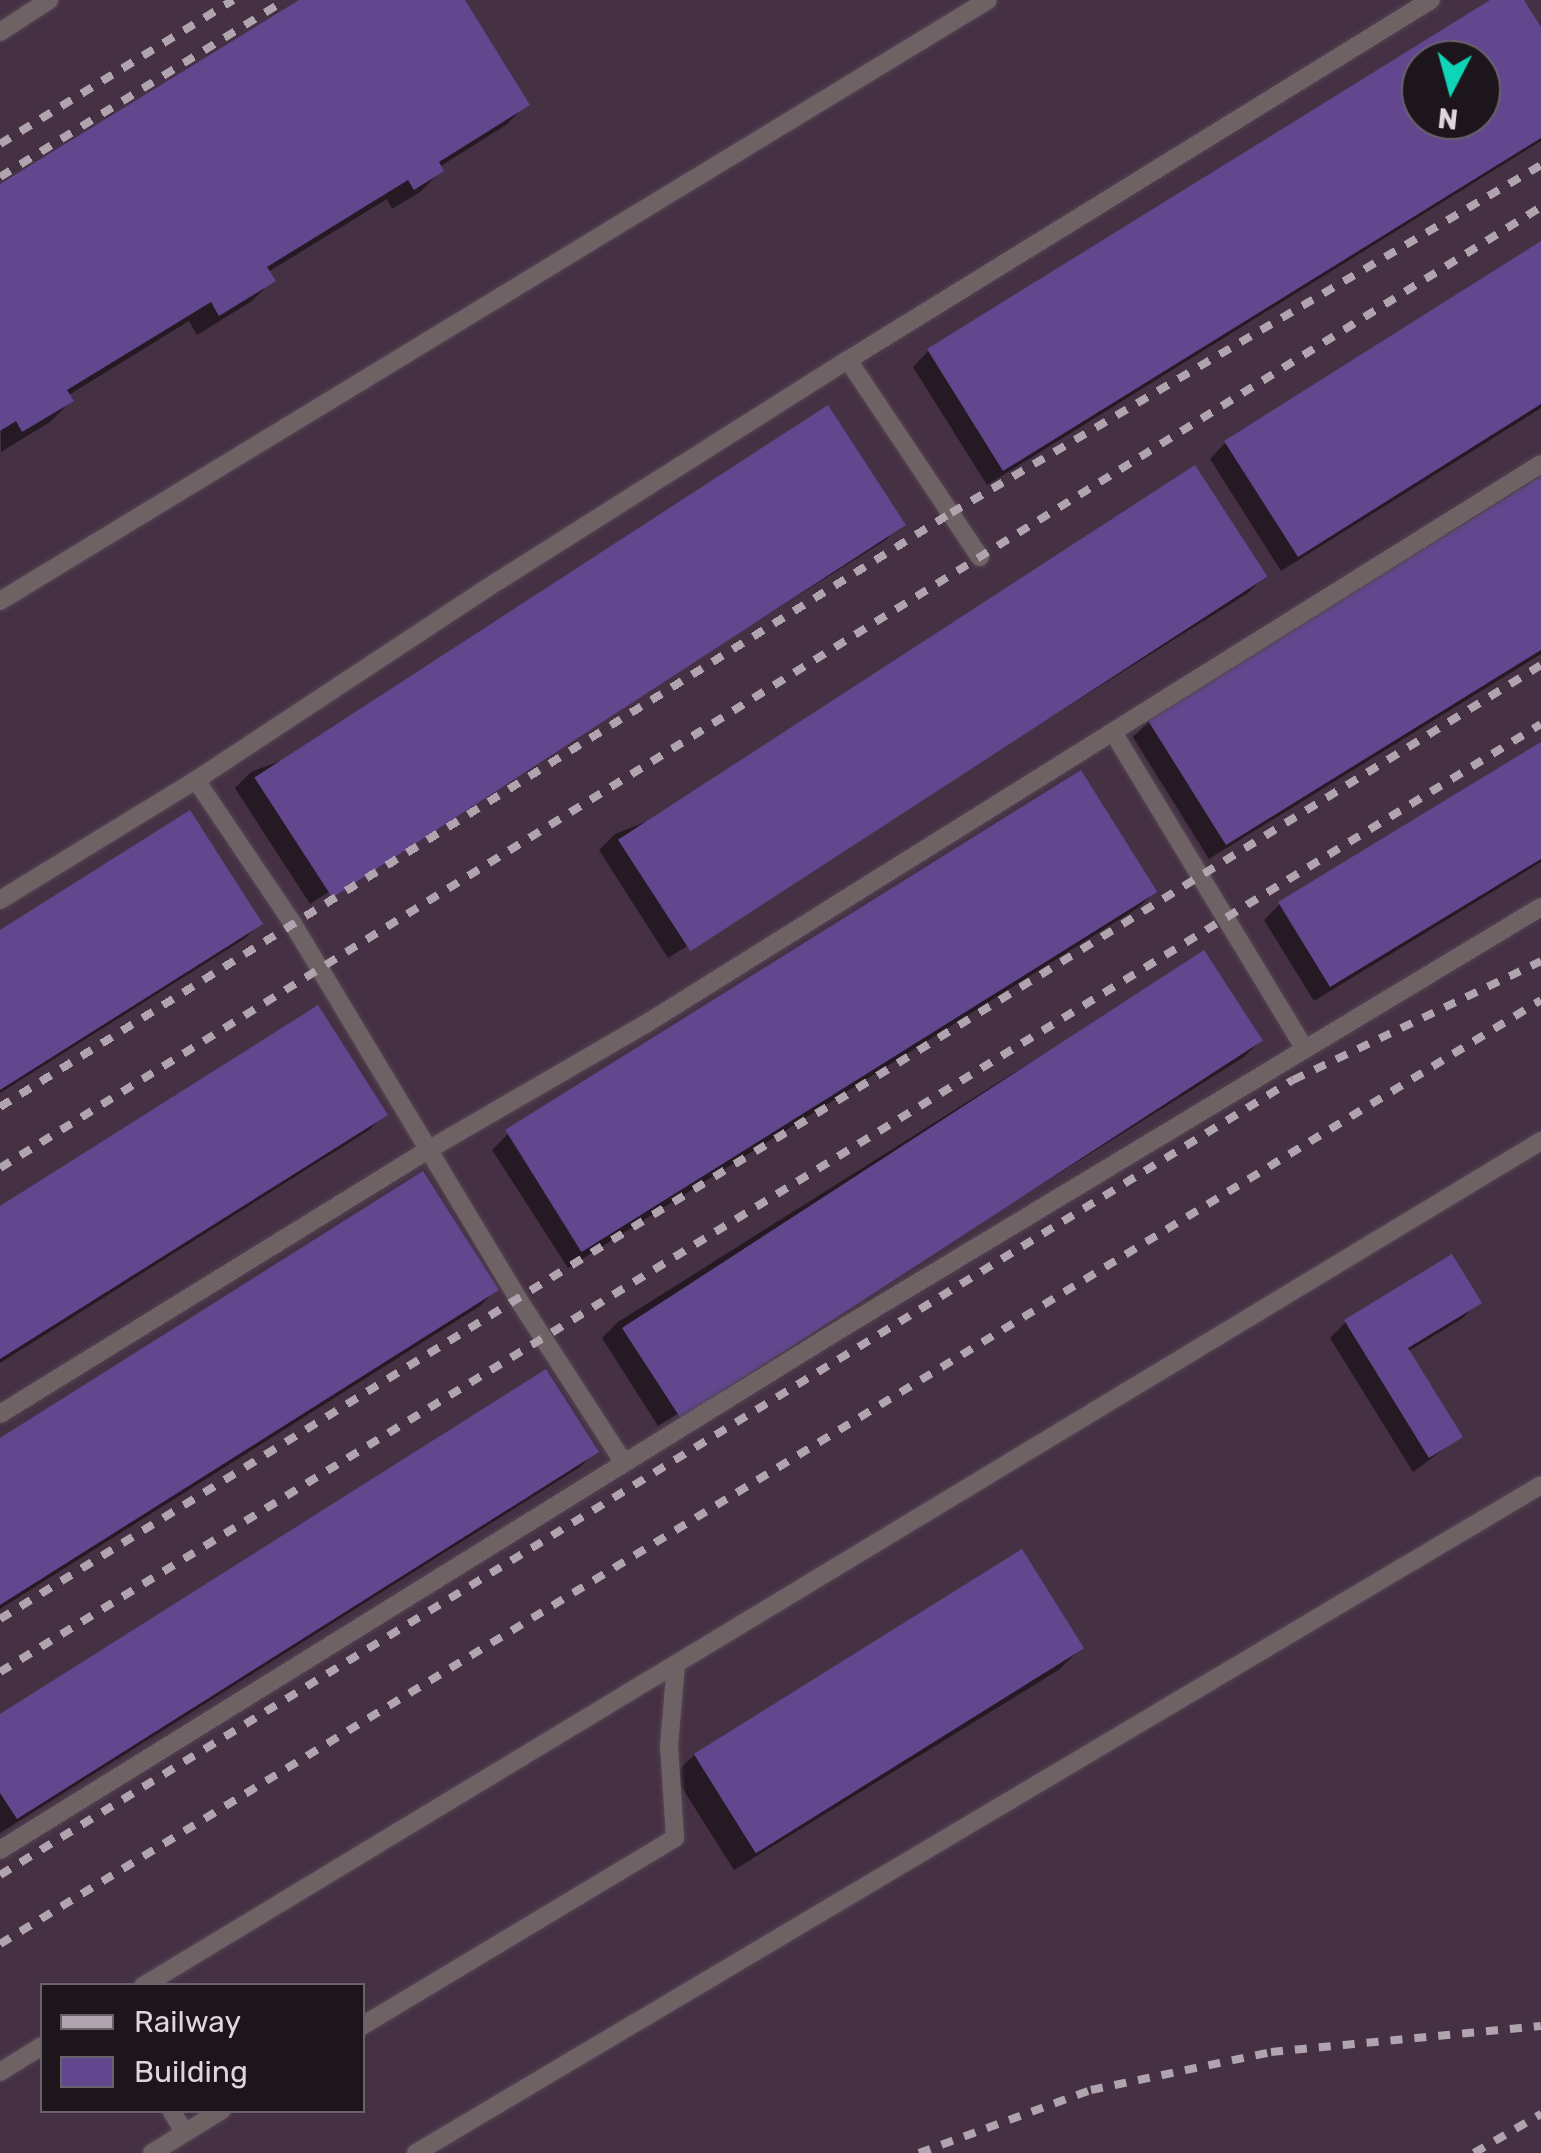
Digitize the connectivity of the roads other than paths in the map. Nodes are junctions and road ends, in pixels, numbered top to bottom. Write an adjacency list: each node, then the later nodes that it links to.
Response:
1 (49, 0): 4 (lane)
2 (988, 0): 8 (lane)
3 (1431, 0): 5 (lane)
4 (0, 32)
5 (848, 360): 7 (lane); 10 (lane)
6 (1541, 464): 9 (lane)
7 (980, 557)
8 (0, 602)
9 (1112, 732): 13 (lane); 15 (lane)
10 (196, 780): 11 (lane); 15 (lane)
11 (0, 900)
12 (1541, 906): 13 (lane)
13 (1304, 1048): 17 (lane)
14 (1541, 1141): 19 (lane)
15 (428, 1150): 16 (lane); 17 (lane)
16 (0, 1414)
17 (624, 1463): 20 (lane)
18 (1541, 1484): 29 (lane)
19 (676, 1664): 21 (lane); 22 (lane)
20 (0, 1850)
21 (148, 1983)
22 (365, 2024)
23 (40, 2047): 24 (lane)
24 (0, 2072)
25 (173, 2113): 27 (lane)
26 (217, 2113): 27 (lane)
27 (185, 2133): 28 (lane)
28 (152, 2153)
29 (416, 2153)

